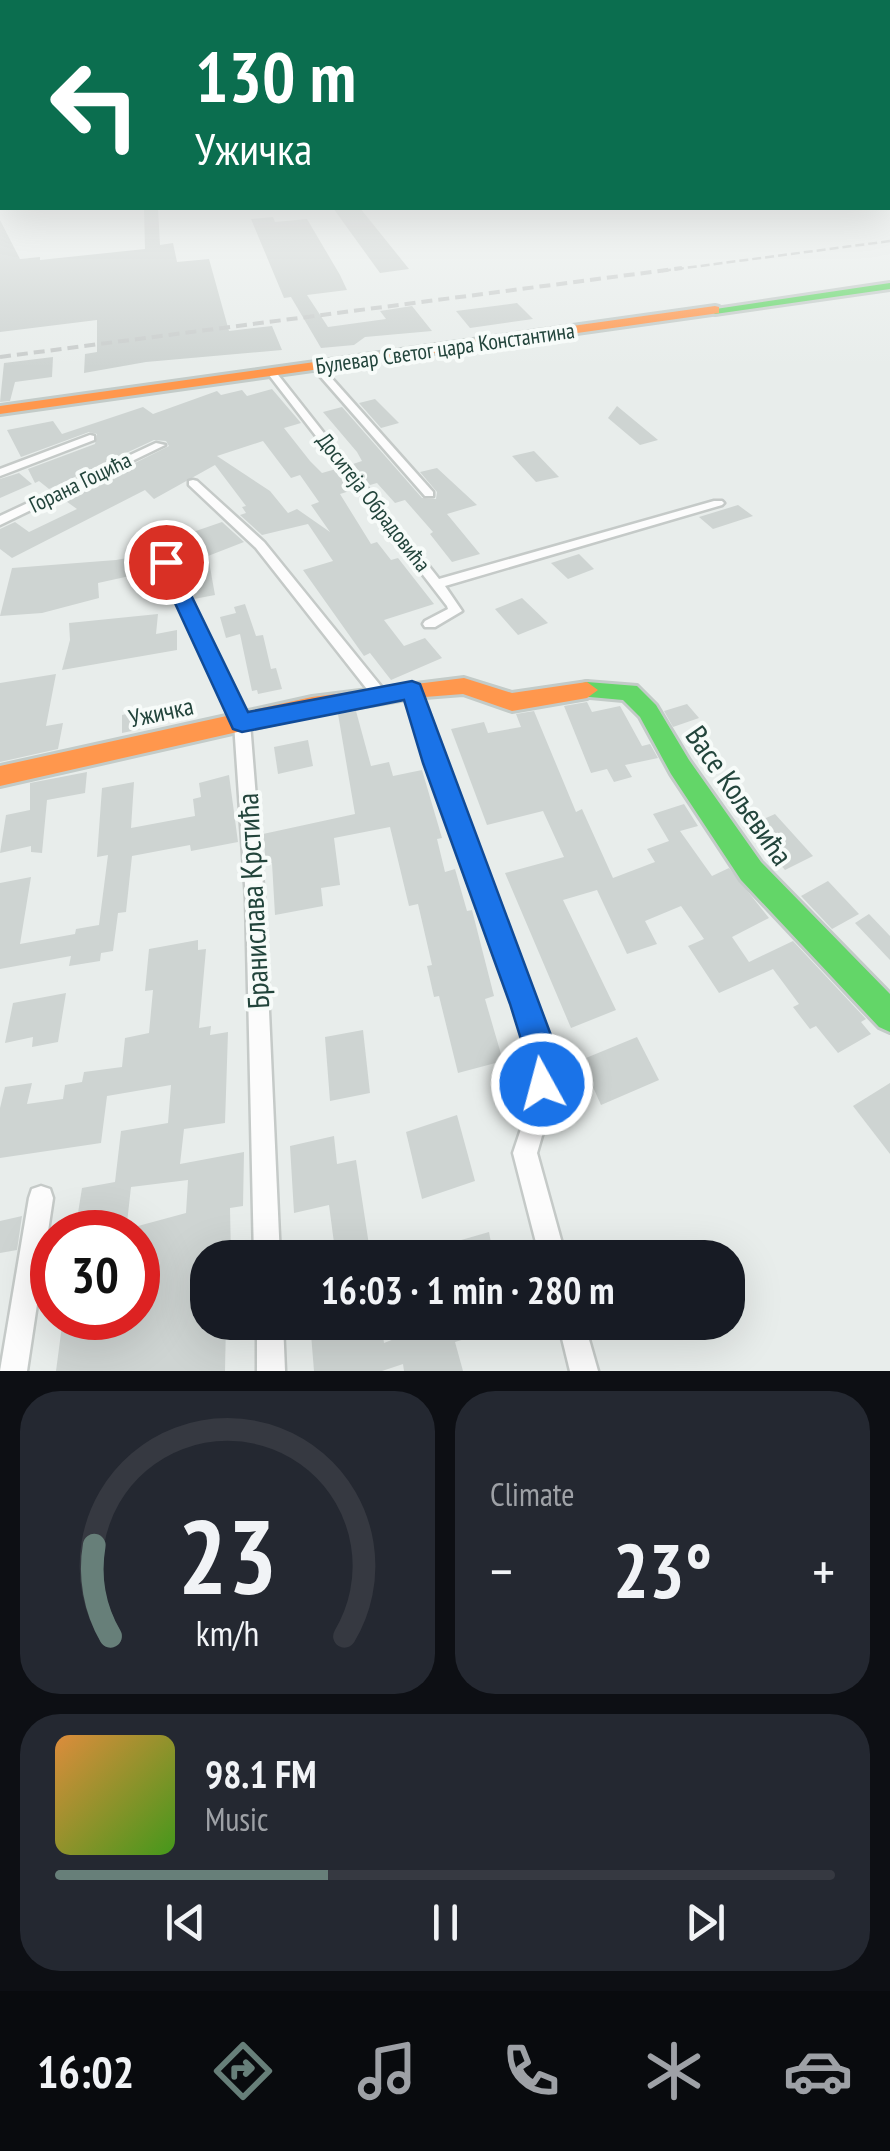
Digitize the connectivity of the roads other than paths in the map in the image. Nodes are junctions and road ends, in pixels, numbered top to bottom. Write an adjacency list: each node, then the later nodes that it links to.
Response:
1 (890, 283): 2 (main road, Булевар Светог цара Константина); 4 (main road, Булевар Светог цара Константина)
2 (316, 366): 3 (main road, Булевар Светог цара Константина); 10 (street)
3 (272, 372): 5 (main road, Булевар Светог цара Константина); 14 (street, Доситеја Обрадовића)
4 (0, 402)
5 (0, 410)
6 (90, 438): 8 (street)
7 (160, 445): 12 (street, Горана Гоцића)
8 (0, 473)
9 (193, 483): 18 (street)
10 (429, 494)
11 (718, 502): 14 (street)
12 (0, 521)
13 (166, 562): 19 (street, Бранислава Крстића)
14 (438, 583): 15 (street, Доситеја Обрадовића)
15 (430, 624)
16 (412, 690): 17 (main road, Ужичка); 18 (main road, Ужичка); 24 (street)
17 (629, 692): 21 (main road, Васе Кољевића)
18 (379, 694): 19 (main road, Ужичка)
19 (242, 723): 20 (main road, Ужичка); 23 (street, Бранислава Крстића)
20 (0, 776)
21 (890, 1016)
22 (41, 1198): 27 (street)
23 (266, 1240)
24 (548, 1240)
25 (270, 1340): 28 (street)
26 (576, 1340): 29 (street)
27 (13, 1371)
28 (271, 1371)
29 (584, 1371)

